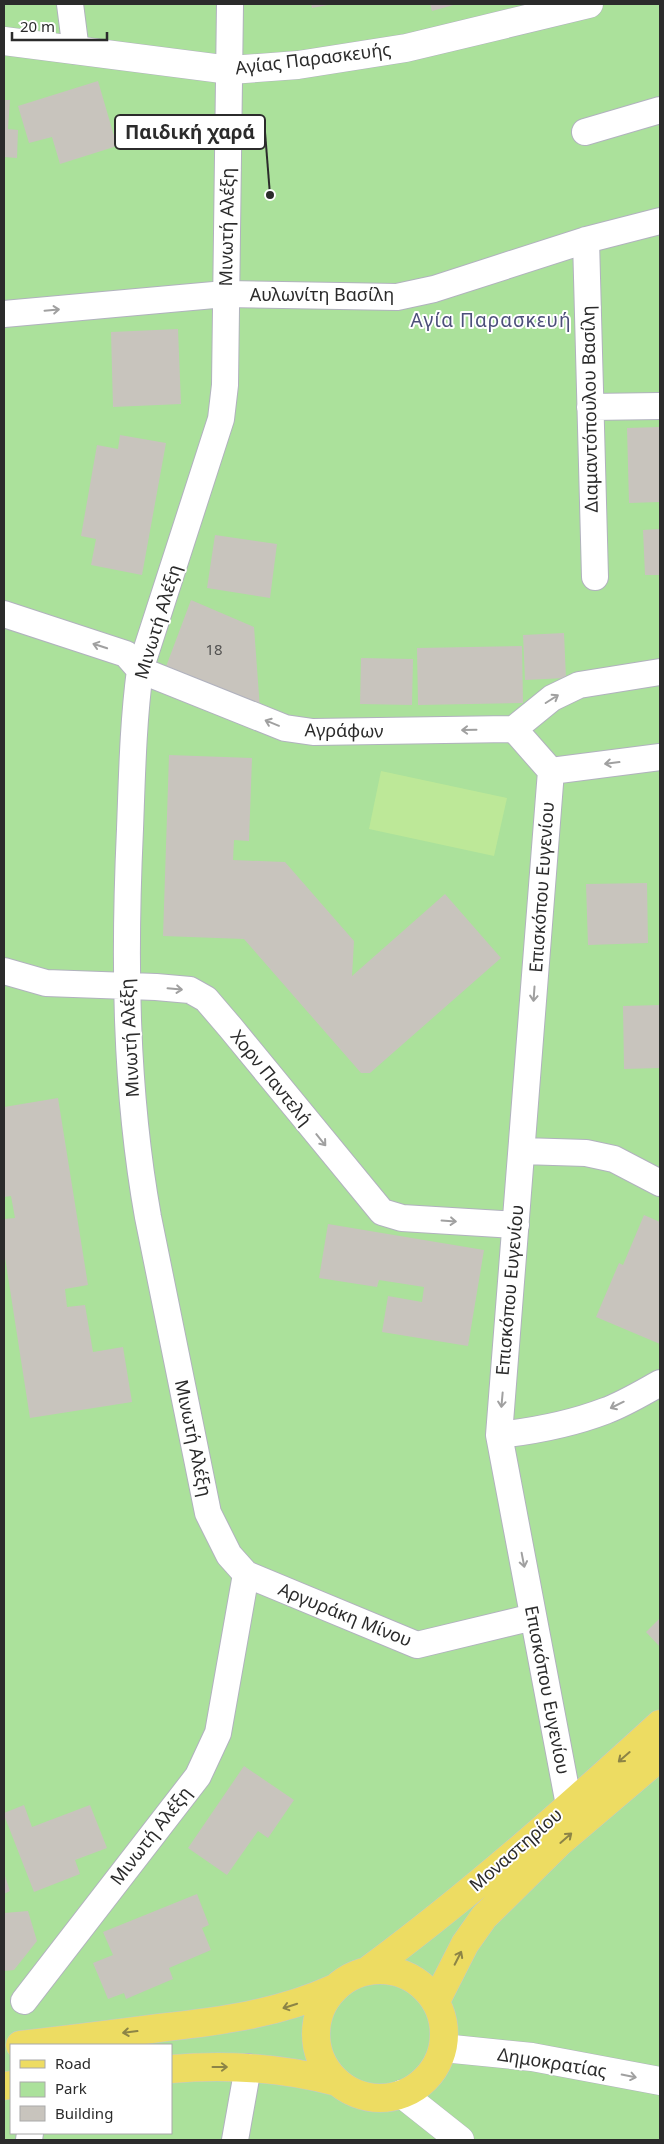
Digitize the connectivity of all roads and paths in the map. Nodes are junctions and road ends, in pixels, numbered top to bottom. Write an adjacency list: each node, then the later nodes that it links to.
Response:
1 (70, 4): 6 (street)
2 (230, 4): 7 (street, Μινωτή Αλέξη)
3 (589, 4): 4 (street, Αγίας Παρασκευής)
4 (524, 12): 7 (street, Αγίας Παρασκευής)
5 (4, 41): 6 (street, Αγίας Παρασκευής)
6 (76, 51): 7 (street, Αγίας Παρασκευής)
7 (230, 70): 12 (street, Μινωτή Αλέξη)
8 (660, 110): 9 (street)
9 (585, 132)
10 (660, 221): 11 (street, Αυλωνίτη Βασίλη)
11 (586, 240): 12 (street, Αυλωνίτη Βασίλη); 15 (street, Διαμαντόπουλου Βασίλη)
12 (226, 294): 13 (street, Αυλωνίτη Βασίλη, one-way to 12); 18 (street, Μινωτή Αλέξη)
13 (4, 314)
14 (660, 406): 15 (street)
15 (590, 407): 16 (street, Διαμαντόπουλου Βασίλη)
16 (595, 578)
17 (4, 614): 18 (street, Αγράφων, one-way to 17)
18 (140, 670): 20 (street, Αγράφων, one-way to 18); 24 (street, Μινωτή Αλέξη)
19 (660, 672): 20 (street, one-way to 19)
20 (514, 729): 22 (street)
21 (660, 757): 22 (street, one-way to 22)
22 (551, 771): 25 (street, Επισκόπου Ευγενίου, one-way to 25)
23 (4, 971): 24 (street, Χορν Παντελή)
24 (126, 987): 27 (street, Χορν Παντελή, one-way to 27); 30 (street, Μινωτή Αλέξη)
25 (522, 1151): 26 (street); 27 (street, Επισκόπου Ευγενίου)
26 (660, 1183)
27 (516, 1225): 29 (street, Επισκόπου Ευγενίου, one-way to 29)
28 (660, 1384): 29 (street, one-way to 29)
29 (499, 1435): 31 (street, Επισκόπου Ευγενίου, one-way to 31)
30 (246, 1574): 31 (street, Αργυράκη Μίνου); 37 (street, Μινωτή Αλέξη)
31 (533, 1616): 34 (street, Επισκόπου Ευγενίου)
32 (660, 1724): 34 (main road, Μοναστηρίου, one-way to 34)
33 (660, 1757): 38 (main road, Μοναστηρίου, one-way to 33)
34 (569, 1804): 35 (main road, Μοναστηρίου)
35 (367, 1971): 36 (main road); 38 (main road)
36 (335, 1988): 39 (main road, one-way to 39); 44 (main road)
37 (24, 2001)
38 (436, 2001): 40 (main road)
39 (28, 2044)
40 (443, 2048): 43 (street, Δημοκρατίας, one-way to 43); 45 (main road)
41 (248, 2067): 42 (main road, one-way to 41); 44 (main road); 46 (street)
42 (172, 2069)
43 (660, 2081)
44 (338, 2082): 45 (main road)
45 (402, 2094): 47 (street)
46 (235, 2140)
47 (460, 2140)

